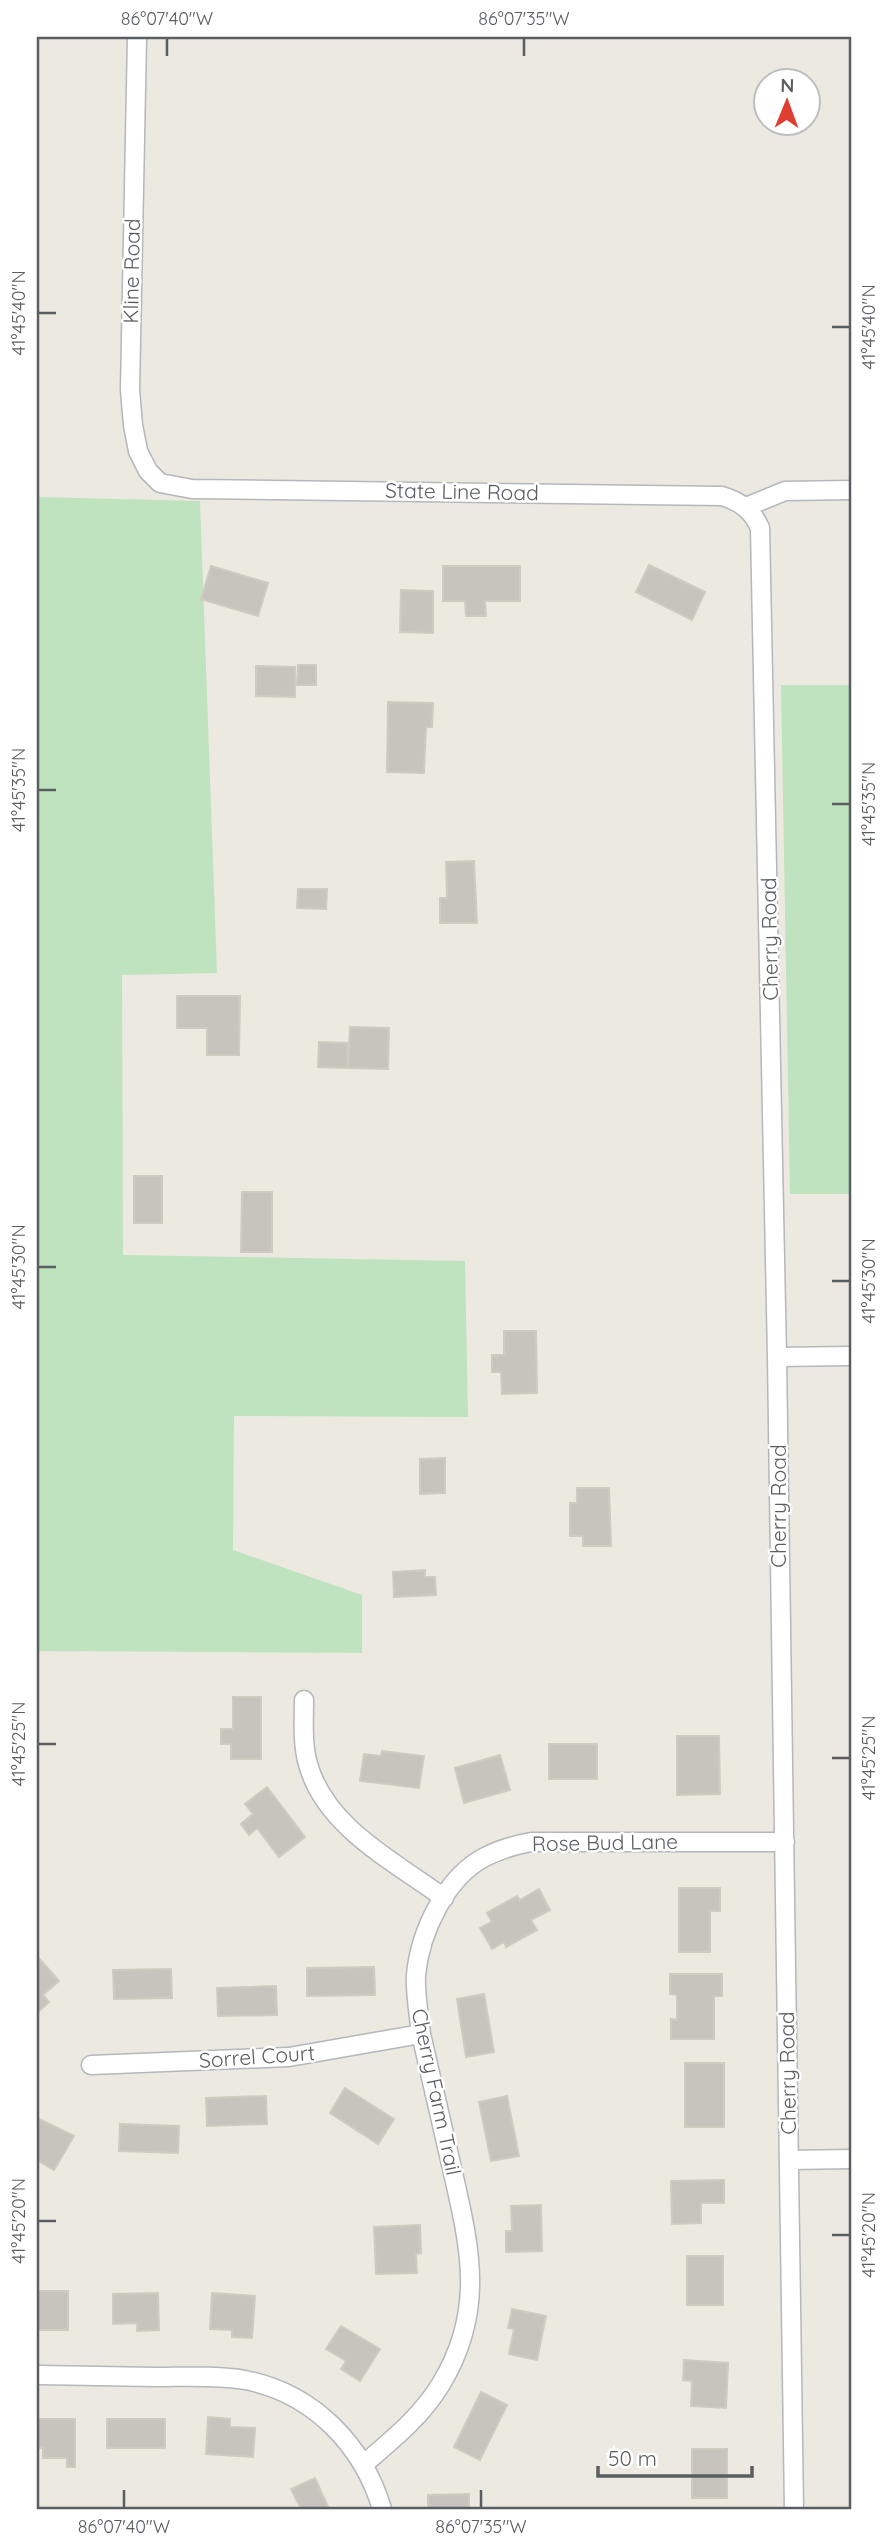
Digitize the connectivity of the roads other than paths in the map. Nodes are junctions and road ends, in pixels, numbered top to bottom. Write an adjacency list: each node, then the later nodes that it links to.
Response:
1 (137, 37): 2 (street, Kline Road)
2 (174, 487): 4 (street, State Line Road)
3 (851, 490): 4 (street)
4 (747, 507): 6 (street, Cherry Road)
5 (851, 1356): 6 (street)
6 (777, 1357): 8 (street, Cherry Road)
7 (304, 1699): 9 (street)
8 (785, 1842): 9 (street, Rose Bud Lane); 13 (street, Cherry Road)
9 (444, 1898): 10 (street, Cherry Farm Trail)
10 (421, 2034): 11 (street, Sorrel Court); 15 (street, Cherry Farm Trail)
11 (91, 2065)
12 (851, 2159): 13 (street)
13 (790, 2160): 17 (street, Cherry Road)
14 (37, 2375): 15 (street)
15 (364, 2464): 16 (street)
16 (382, 2509)
17 (794, 2509)

